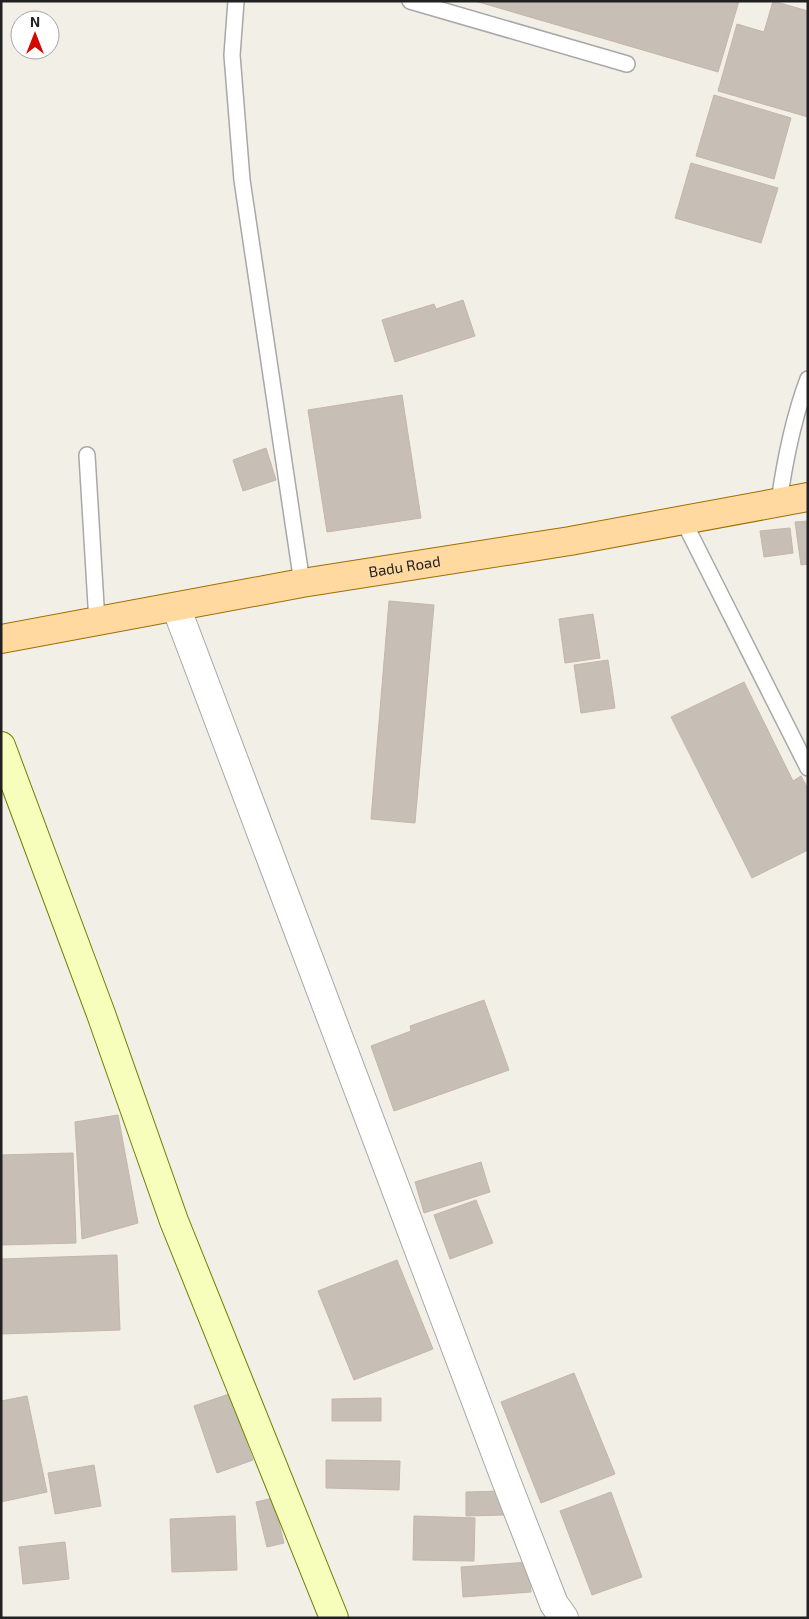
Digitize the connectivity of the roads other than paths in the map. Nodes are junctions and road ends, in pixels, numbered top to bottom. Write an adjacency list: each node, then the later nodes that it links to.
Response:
1 (236, 1): 9 (lane)
2 (410, 1): 3 (lane)
3 (627, 64)
4 (808, 379): 7 (lane)
5 (87, 455): 11 (lane)
6 (808, 498): 7 (main road, Badu Road)
7 (779, 502): 8 (main road, Badu Road)
8 (683, 520): 9 (main road, Badu Road); 14 (lane)
9 (302, 583): 10 (main road, Badu Road)
10 (176, 608): 11 (main road, Badu Road); 16 (street)
11 (97, 622): 12 (main road, Badu Road)
12 (1, 639)
13 (1, 746): 15 (street)
14 (808, 768)
15 (334, 1618)
16 (564, 1618)

